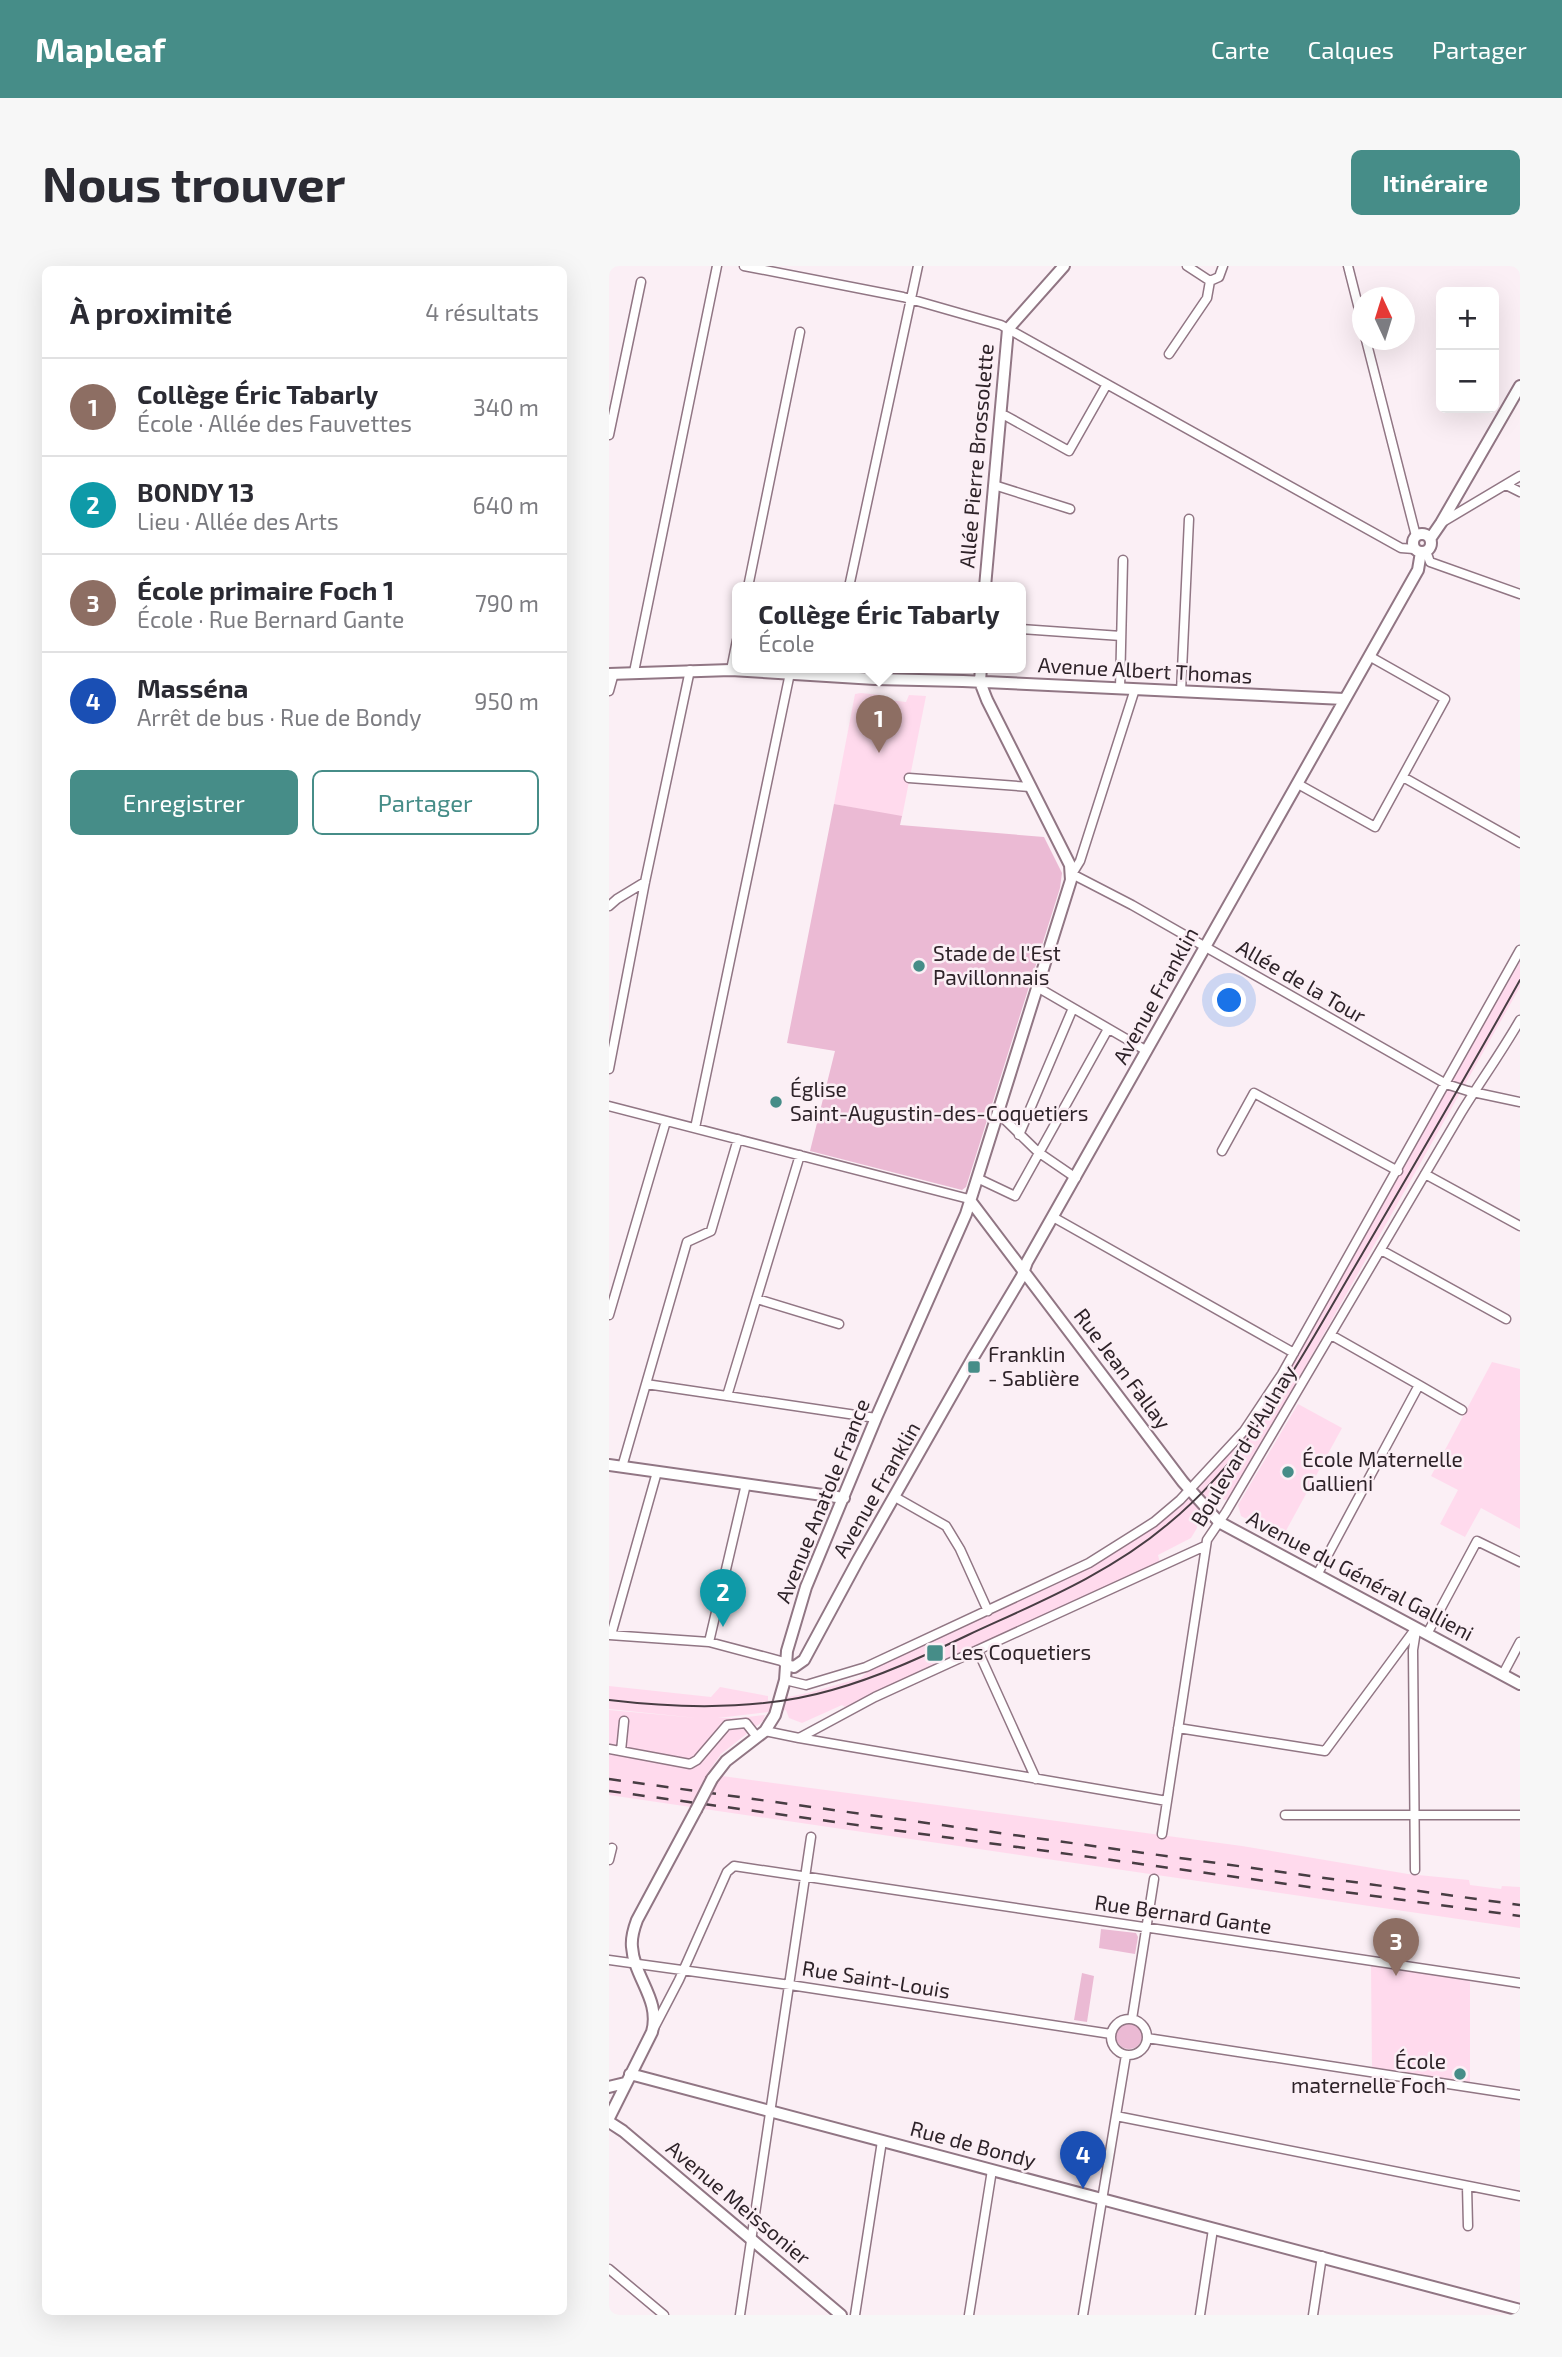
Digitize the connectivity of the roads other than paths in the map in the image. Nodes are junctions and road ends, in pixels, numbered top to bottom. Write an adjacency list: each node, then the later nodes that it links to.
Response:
1 (717, 266): 42 (street)
2 (744, 266): 11 (street)
3 (918, 266): 11 (street)
4 (1064, 266): 12 (street, Allée Pierre Brossolette)
5 (1188, 266): 8 (street)
6 (1223, 266): 8 (street)
7 (1348, 266): 10 (street)
8 (1210, 281): 15 (street)
9 (641, 282): 19 (street)
10 (1353, 287)
11 (911, 299): 12 (street); 33 (street)
12 (1008, 329): 16 (street); 18 (street, Allée Pierre Brossolette)
13 (800, 332): 32 (street)
14 (1369, 350): 29 (street)
15 (1169, 354)
16 (1107, 384): 18 (street); 30 (street)
17 (1520, 386): 23 (street)
18 (1000, 415): 21 (street, Allée Pierre Brossolette)
19 (609, 435)
20 (1520, 476): 22 (street)
21 (994, 485): 26 (street); 34 (street, Allée Pierre Brossolette)
22 (1506, 485): 24 (street); 25 (street)
23 (1460, 491): 25 (street); 28 (street)
24 (1520, 492)
25 (1473, 503): 28 (street)
26 (1070, 509)
27 (1189, 519): 51 (street)
28 (1441, 523): 29 (street)
29 (1423, 536): 30 (street); 30 (street)
30 (1423, 553): 35 (street); 38 (street, Avenue Franklin)
31 (1123, 560): 37 (street)
32 (749, 582)
33 (850, 582)
34 (985, 582)
35 (1520, 594)
36 (1026, 629): 37 (street)
37 (1121, 636): 48 (street)
38 (1369, 656): 52 (street, Avenue Franklin); 53 (street)
39 (732, 665): 41 (street)
40 (690, 670): 41 (street, Avenue Albert Thomas); 42 (street, Avenue Albert Thomas); 59 (street)
41 (731, 670)
42 (634, 672): 43 (street, Avenue Albert Thomas)
43 (611, 673): 50 (street)
44 (790, 673): 75 (street)
45 (858, 673): 47 (street, Avenue Albert Thomas)
46 (980, 673): 47 (street)
47 (979, 682): 48 (street, Avenue Albert Thomas); 56 (street)
48 (1119, 689): 49 (street, Avenue Albert Thomas)
49 (1135, 690): 51 (street, Avenue Albert Thomas); 58 (street)
50 (609, 691)
51 (1181, 692): 52 (street, Avenue Albert Thomas)
52 (1344, 699): 55 (street, Avenue Franklin)
53 (1403, 777): 55 (street); 57 (street)
54 (909, 778): 56 (street)
55 (1298, 784): 61 (street, Avenue Franklin)
56 (1030, 787): 58 (street)
57 (1520, 842)
58 (1072, 874): 61 (street, Allée de la Tour); 63 (street, Avenue Anatole France)
59 (645, 882): 60 (street); 68 (street)
60 (609, 906)
61 (1205, 947): 67 (street, Avenue Franklin); 69 (street, Allée de la Tour)
62 (1520, 950): 69 (street, Boulevard d'Aulnay)
63 (1037, 987): 64 (street); 73 (street, Avenue Anatole France)
64 (1073, 1008): 66 (street); 76 (street)
65 (1520, 1020): 70 (street, Boulevard d'Aulnay)
66 (1108, 1029): 67 (street); 78 (street)
67 (1147, 1051): 84 (street, Avenue Franklin)
68 (609, 1069)
69 (1446, 1084): 70 (street, Allée de la Tour); 81 (street, Boulevard d'Aulnay)
70 (1473, 1092): 71 (street, Allée de la Tour); 82 (street, Boulevard d'Aulnay)
71 (1520, 1102)
72 (609, 1106): 74 (street)
73 (998, 1113): 76 (street); 83 (street, Avenue Anatole France)
74 (666, 1121): 75 (street); 91 (street)
75 (695, 1128): 77 (street)
76 (1019, 1135): 78 (street)
77 (738, 1139): 80 (street); 96 (street)
78 (1038, 1152): 83 (street); 84 (street)
79 (1222, 1152): 81 (street)
80 (800, 1155): 85 (street); 90 (street)
81 (1398, 1171): 95 (street, Boulevard d'Aulnay)
82 (1425, 1174): 87 (street); 88 (street, Boulevard d'Aulnay)
83 (977, 1178): 85 (street, Avenue Anatole France)
84 (1076, 1178): 86 (street, Avenue Franklin)
85 (969, 1199): 89 (street, Rue Jean Fallay); 100 (street, Avenue Anatole France)
86 (1053, 1217): 89 (street, Avenue Franklin); 95 (street)
87 (1520, 1227)
88 (1381, 1250): 92 (street); 94 (street, Boulevard d'Aulnay)
89 (1024, 1269): 105 (street, Rue Jean Fallay); 107 (street, Avenue Franklin)
90 (757, 1299): 93 (street); 98 (street)
91 (609, 1315)
92 (1506, 1319)
93 (839, 1324)
94 (1331, 1335): 97 (street); 108 (street, Boulevard d'Aulnay)
95 (1294, 1353): 105 (street, Boulevard d'Aulnay)
96 (646, 1384): 98 (street); 102 (street)
97 (1419, 1385): 99 (street); 111 (street)
98 (727, 1395): 100 (street)
99 (1462, 1410)
100 (876, 1418): 106 (street, Avenue Anatole France)
101 (609, 1465): 102 (street)
102 (622, 1467): 103 (street)
103 (657, 1472): 104 (street); 115 (street)
104 (746, 1484): 106 (street); 116 (street)
105 (1190, 1490): 108 (street, Avenue du Général Gallieni); 112 (street, Boulevard d'Aulnay)
106 (843, 1497): 119 (street, Avenue Anatole France)
107 (895, 1497): 112 (street); 119 (street, Avenue Franklin)
108 (1219, 1522): 109 (street, Boulevard d'Aulnay); 111 (street, Avenue du Général Gallieni)
109 (1205, 1546): 118 (street, Boulevard d'Aulnay); 124 (street)
110 (1520, 1562): 114 (street)
111 (1317, 1576): 113 (street, Avenue du Général Gallieni)
112 (988, 1611): 121 (street, Boulevard d'Aulnay)
113 (1416, 1628): 114 (street, Avenue du Général Gallieni); 124 (street); 131 (street)
114 (1427, 1634): 120 (street, Avenue du Général Gallieni)
115 (610, 1635): 116 (street)
116 (709, 1642): 119 (street)
117 (1520, 1642): 120 (street)
118 (978, 1651): 126 (street, Boulevard d'Aulnay); 129 (street)
119 (787, 1665): 121 (street, Avenue Anatole France)
120 (1503, 1674): 122 (street, Avenue du Général Gallieni)
121 (785, 1680): 125 (street, Avenue Anatole France)
122 (1520, 1684)
123 (624, 1721): 128 (street)
124 (1178, 1728): 130 (street)
125 (761, 1734): 126 (street); 128 (street); 143 (street, Avenue Anatole France, bridge)
126 (799, 1738): 129 (street)
127 (609, 1749): 128 (street)
128 (621, 1751)
129 (1036, 1779): 130 (street)
130 (1167, 1801): 134 (street)
131 (1415, 1814): 132 (street); 133 (street); 138 (street)
132 (1285, 1815)
133 (1520, 1815)
134 (1162, 1834)
135 (811, 1837): 139 (street)
136 (612, 1848): 137 (street)
137 (609, 1860)
138 (1415, 1870)
139 (805, 1877): 141 (street, Rue Bernard Gante); 144 (street, Rue Bernard Gante); 146 (street)
140 (1154, 1879): 141 (street)
141 (1146, 1927): 145 (street, Rue Bernard Gante); 147 (street)
142 (610, 1960): 143 (street, Rue Saint-Louis)
143 (636, 1964): 144 (street, Rue Saint-Louis); 148 (street, Avenue Anatole France)
144 (682, 1970): 146 (street, Rue Saint-Louis); 148 (street)
145 (1520, 1983)
146 (790, 1985): 149 (street, Rue Saint-Louis); 155 (street)
147 (1132, 2019): 149 (street); 150 (street)
148 (652, 2032): 152 (street)
149 (1111, 2034): 151 (street)
150 (1147, 2038): 151 (street); 154 (street)
151 (1126, 2055): 156 (street)
152 (628, 2078): 153 (street); 155 (street, Rue de Bondy); 157 (street)
153 (609, 2087)
154 (1520, 2095)
155 (771, 2111): 158 (street, Rue de Bondy); 165 (street)
156 (1116, 2116): 160 (street); 162 (street)
157 (609, 2120): 165 (street, Avenue Meissonier)
158 (882, 2141): 159 (street, Rue de Bondy); 172 (street)
159 (992, 2170): 162 (street, Rue de Bondy); 173 (street)
160 (1467, 2186): 161 (street); 163 (street)
161 (1520, 2196)
162 (1102, 2200): 164 (street, Rue de Bondy); 174 (street)
163 (1468, 2226)
164 (1213, 2229): 166 (street, Rue de Bondy); 175 (street)
165 (752, 2241): 170 (street); 171 (street, Avenue Meissonier)
166 (1322, 2256): 168 (street, Rue de Bondy); 176 (street)
167 (609, 2269): 169 (street)
168 (1512, 2311)
169 (664, 2315)
170 (740, 2315)
171 (841, 2315)
172 (855, 2315)
173 (969, 2315)
174 (1083, 2315)
175 (1200, 2315)
176 (1313, 2315)

